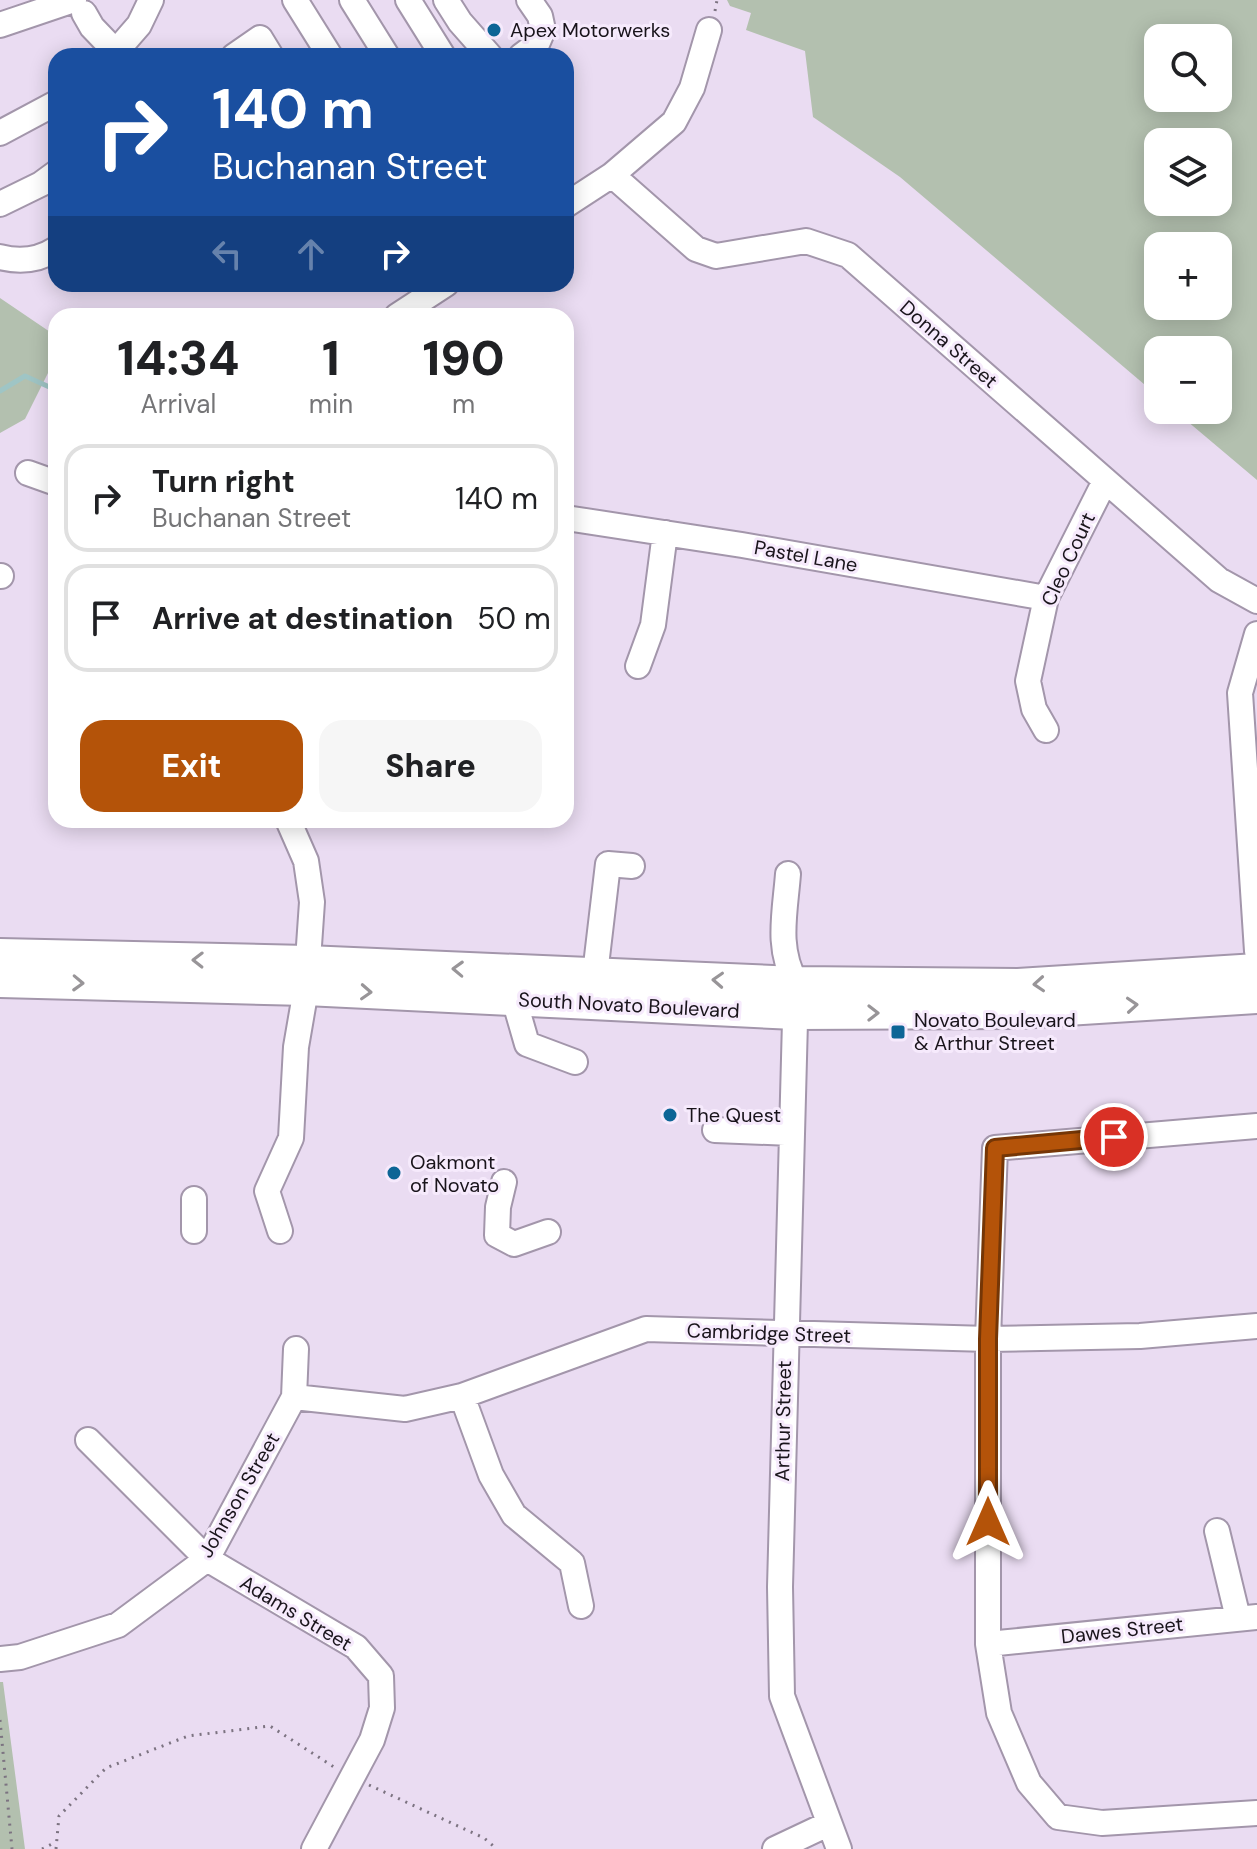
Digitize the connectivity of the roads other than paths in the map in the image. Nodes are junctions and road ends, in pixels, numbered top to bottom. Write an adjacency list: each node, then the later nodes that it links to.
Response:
1 (151, 0): 11 (street)
2 (295, 0): 14 (street)
3 (352, 0): 15 (street)
4 (408, 0): 16 (street)
5 (446, 0): 17 (street)
6 (529, 0): 18 (street)
7 (79, 6): 8 (street); 10 (street)
8 (0, 25)
9 (709, 30): 21 (street)
10 (118, 48)
11 (124, 48)
12 (246, 48): 13 (street)
13 (266, 48)
14 (325, 48)
15 (382, 48)
16 (438, 48)
17 (483, 48)
18 (532, 48)
19 (48, 107): 20 (street)
20 (0, 133)
21 (612, 175): 23 (street); 31 (street, Donna Street)
22 (48, 179): 24 (street)
23 (574, 200)
24 (0, 204)
25 (48, 254): 26 (street)
26 (0, 257)
27 (434, 292): 28 (street)
28 (409, 308)
29 (28, 473): 30 (street)
30 (48, 480)
31 (1105, 481): 34 (street, Cleo Court); 35 (street, Donna Street)
32 (574, 519): 33 (street, Pastel Lane)
33 (665, 533): 34 (street, Pastel Lane); 37 (street)
34 (1046, 598): 38 (street, Cleo Court)
35 (1257, 601)
36 (1257, 634): 40 (street)
37 (638, 666)
38 (1046, 730)
39 (292, 828): 47 (street)
40 (1254, 848): 43 (street)
41 (632, 866): 46 (street)
42 (788, 874): 50 (street)
43 (1257, 951)
44 (0, 955): 47 (main road, South Novato Boulevard, one-way to 44)
45 (1257, 970): 50 (main road, South Novato Boulevard, one-way to 50)
46 (595, 974): 47 (main road, South Novato Boulevard, one-way to 47); 50 (main road, South Novato Boulevard, one-way to 46)
47 (306, 976): 48 (main road, South Novato Boulevard, one-way to 47); 51 (main road, South Novato Boulevard, one-way to 51); 59 (street)
48 (0, 981)
49 (1257, 997): 50 (main road, South Novato Boulevard, one-way to 49)
50 (795, 998): 51 (main road, South Novato Boulevard); 55 (street, Arthur Street)
51 (514, 999): 52 (street)
52 (575, 1062)
53 (1257, 1126): 63 (street)
54 (715, 1130): 55 (street)
55 (791, 1133): 62 (street, Arthur Street)
56 (504, 1182): 60 (street)
57 (194, 1199): 58 (street)
58 (194, 1231)
59 (280, 1231)
60 (548, 1232)
61 (1257, 1326): 63 (street, Cambridge Street)
62 (785, 1335): 63 (street, Cambridge Street); 65 (street, Cambridge Street); 75 (street, Arthur Street)
63 (988, 1339): 72 (street)
64 (296, 1349): 66 (street, Johnson Street)
65 (462, 1396): 66 (street, Cambridge Street); 70 (street)
66 (294, 1397): 69 (street, Johnson Street)
67 (88, 1440): 69 (street, Adams Street)
68 (1217, 1531): 71 (street)
69 (207, 1559): 73 (street, Johnson Street); 76 (street, Adams Street)
70 (581, 1606)
71 (1248, 1618): 72 (street, Dawes Street)
72 (988, 1644): 74 (street)
73 (0, 1659)
74 (1257, 1813)
75 (828, 1824): 77 (street); 78 (street, Arthur Street)
76 (314, 1849)
77 (775, 1849)
78 (839, 1849)

